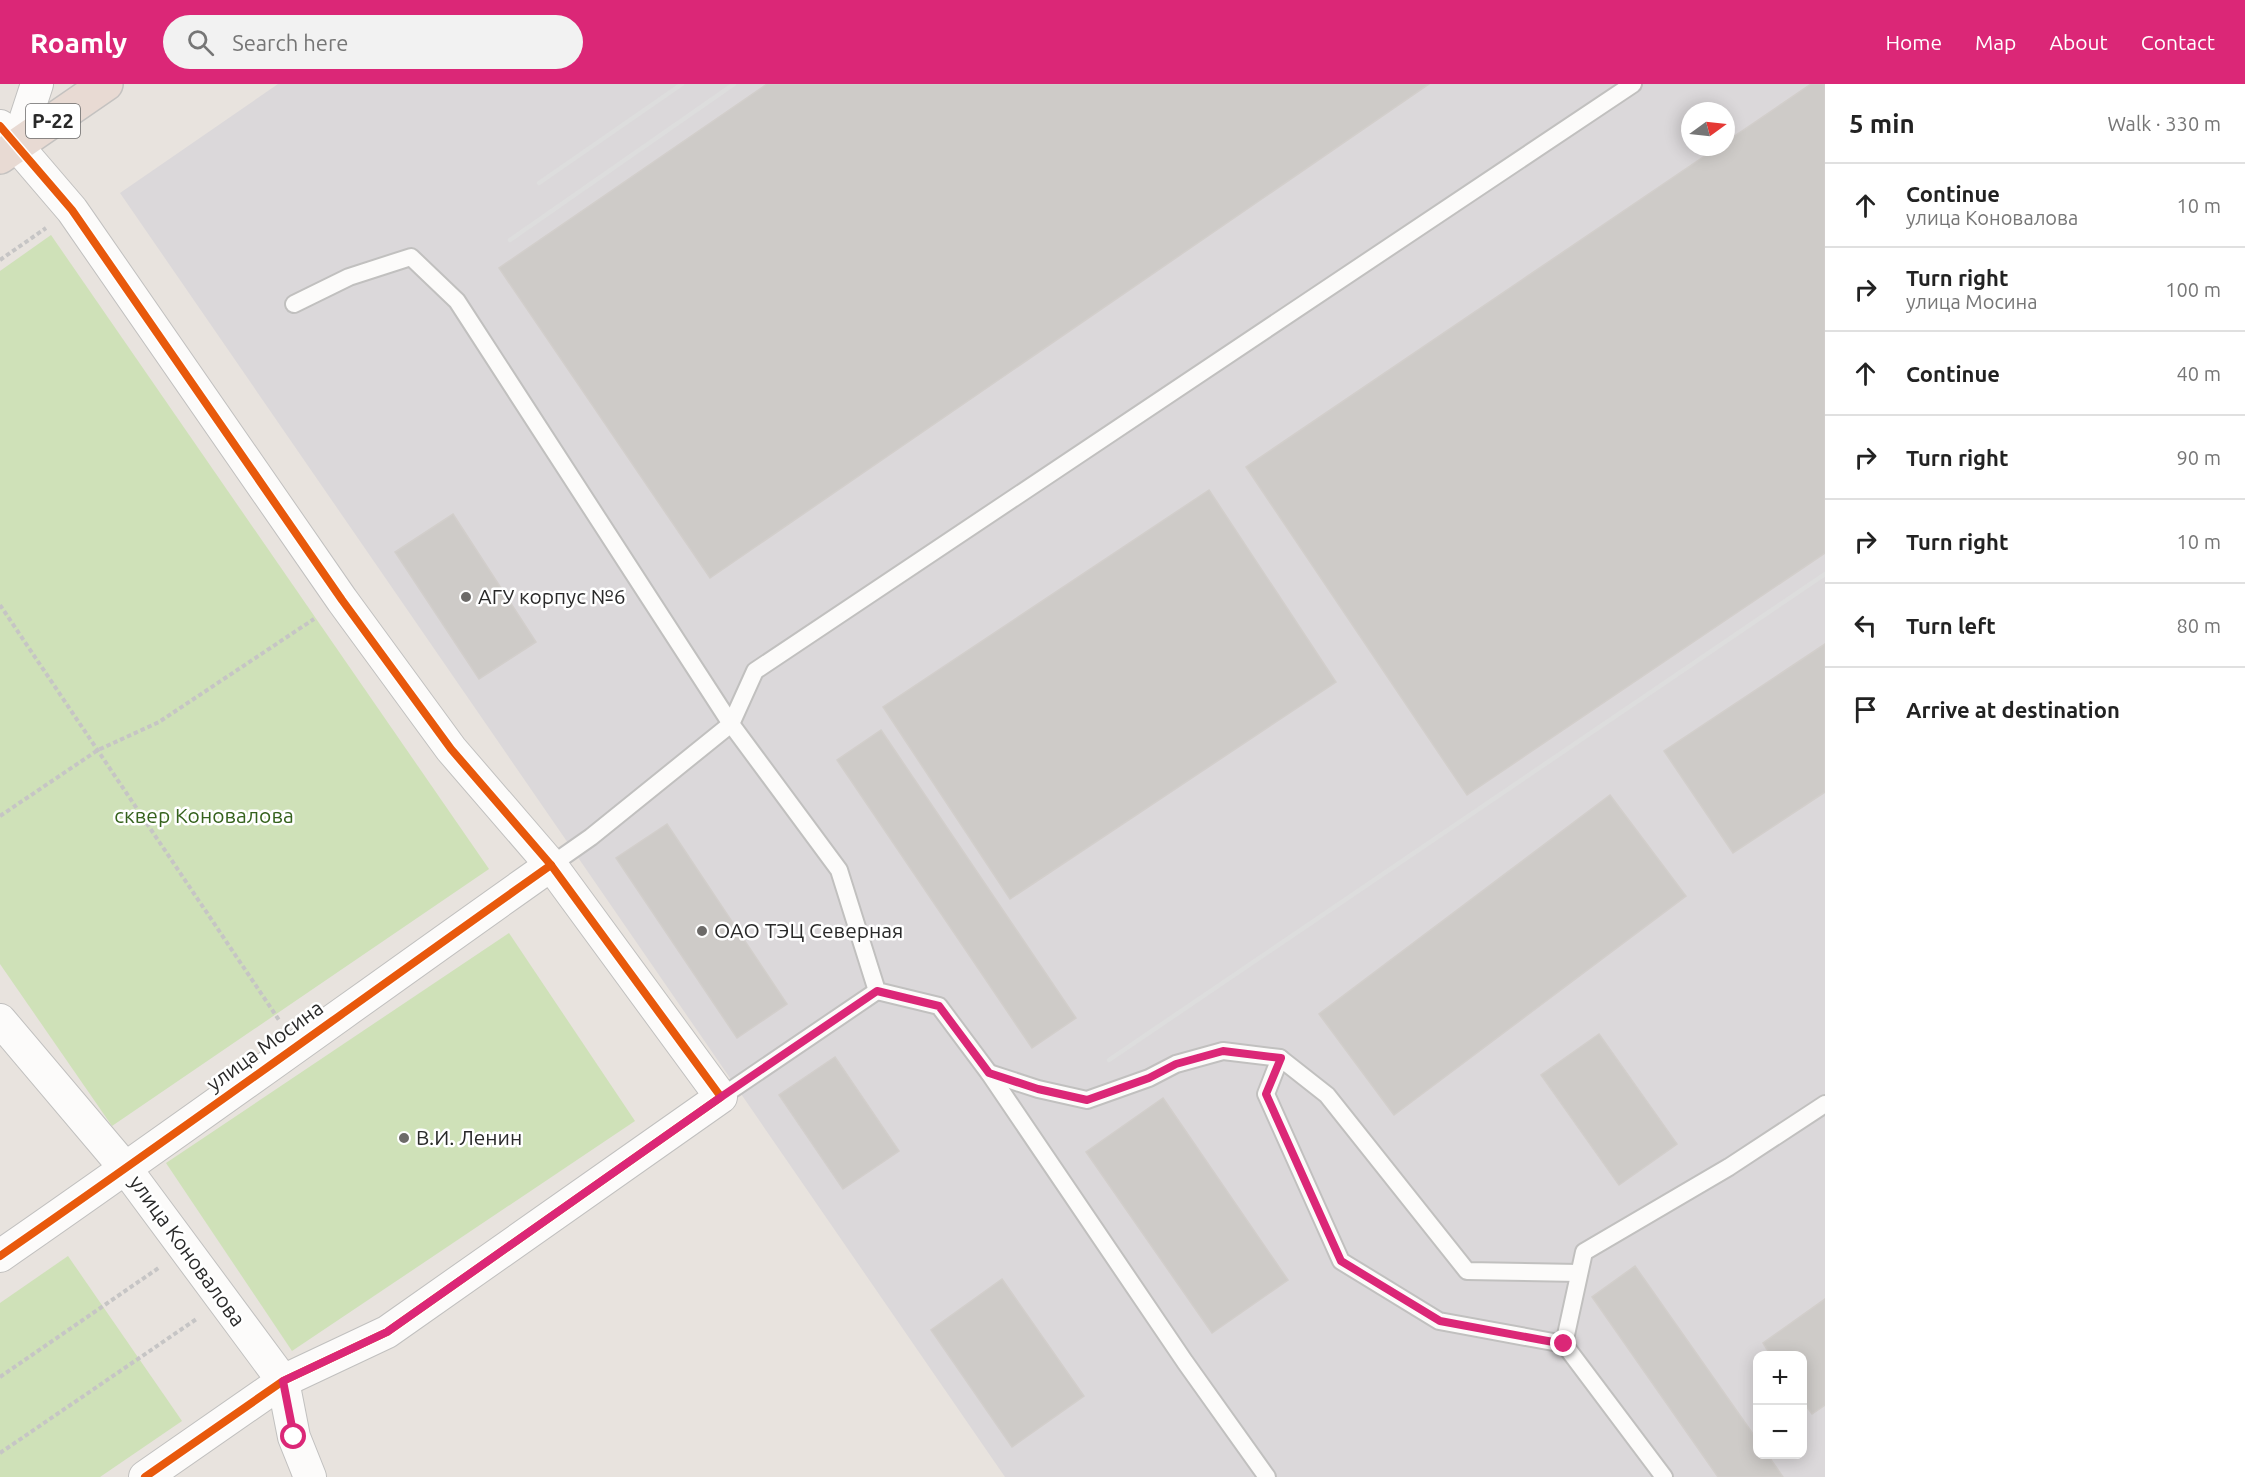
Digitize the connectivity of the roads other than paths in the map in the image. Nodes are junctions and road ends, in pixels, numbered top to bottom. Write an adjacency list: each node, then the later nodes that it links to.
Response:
1 (37, 84): 4 (street)
2 (106, 84): 4 (highway, Р-22)
3 (1633, 84): 6 (lane)
4 (6, 143): 7 (street)
5 (294, 304): 6 (lane)
6 (731, 724): 7 (lane); 8 (lane)
7 (551, 865): 12 (street); 14 (street, улица Мосина)
8 (877, 991): 11 (lane); 12 (lane)
9 (0, 1020): 14 (street, улица Коновалова)
10 (1281, 1058): 11 (lane); 16 (lane); 17 (lane)
11 (989, 1073): 21 (lane)
12 (721, 1097): 18 (street)
13 (1825, 1104): 16 (lane)
14 (126, 1169): 15 (street, улица Мосина); 18 (street, улица Коновалова)
15 (0, 1256)
16 (1579, 1273): 17 (lane)
17 (1564, 1344): 22 (lane)
18 (283, 1381): 19 (street); 20 (street, улица Коновалова)
19 (145, 1477)
20 (310, 1477)
21 (1267, 1477)
22 (1664, 1477)

